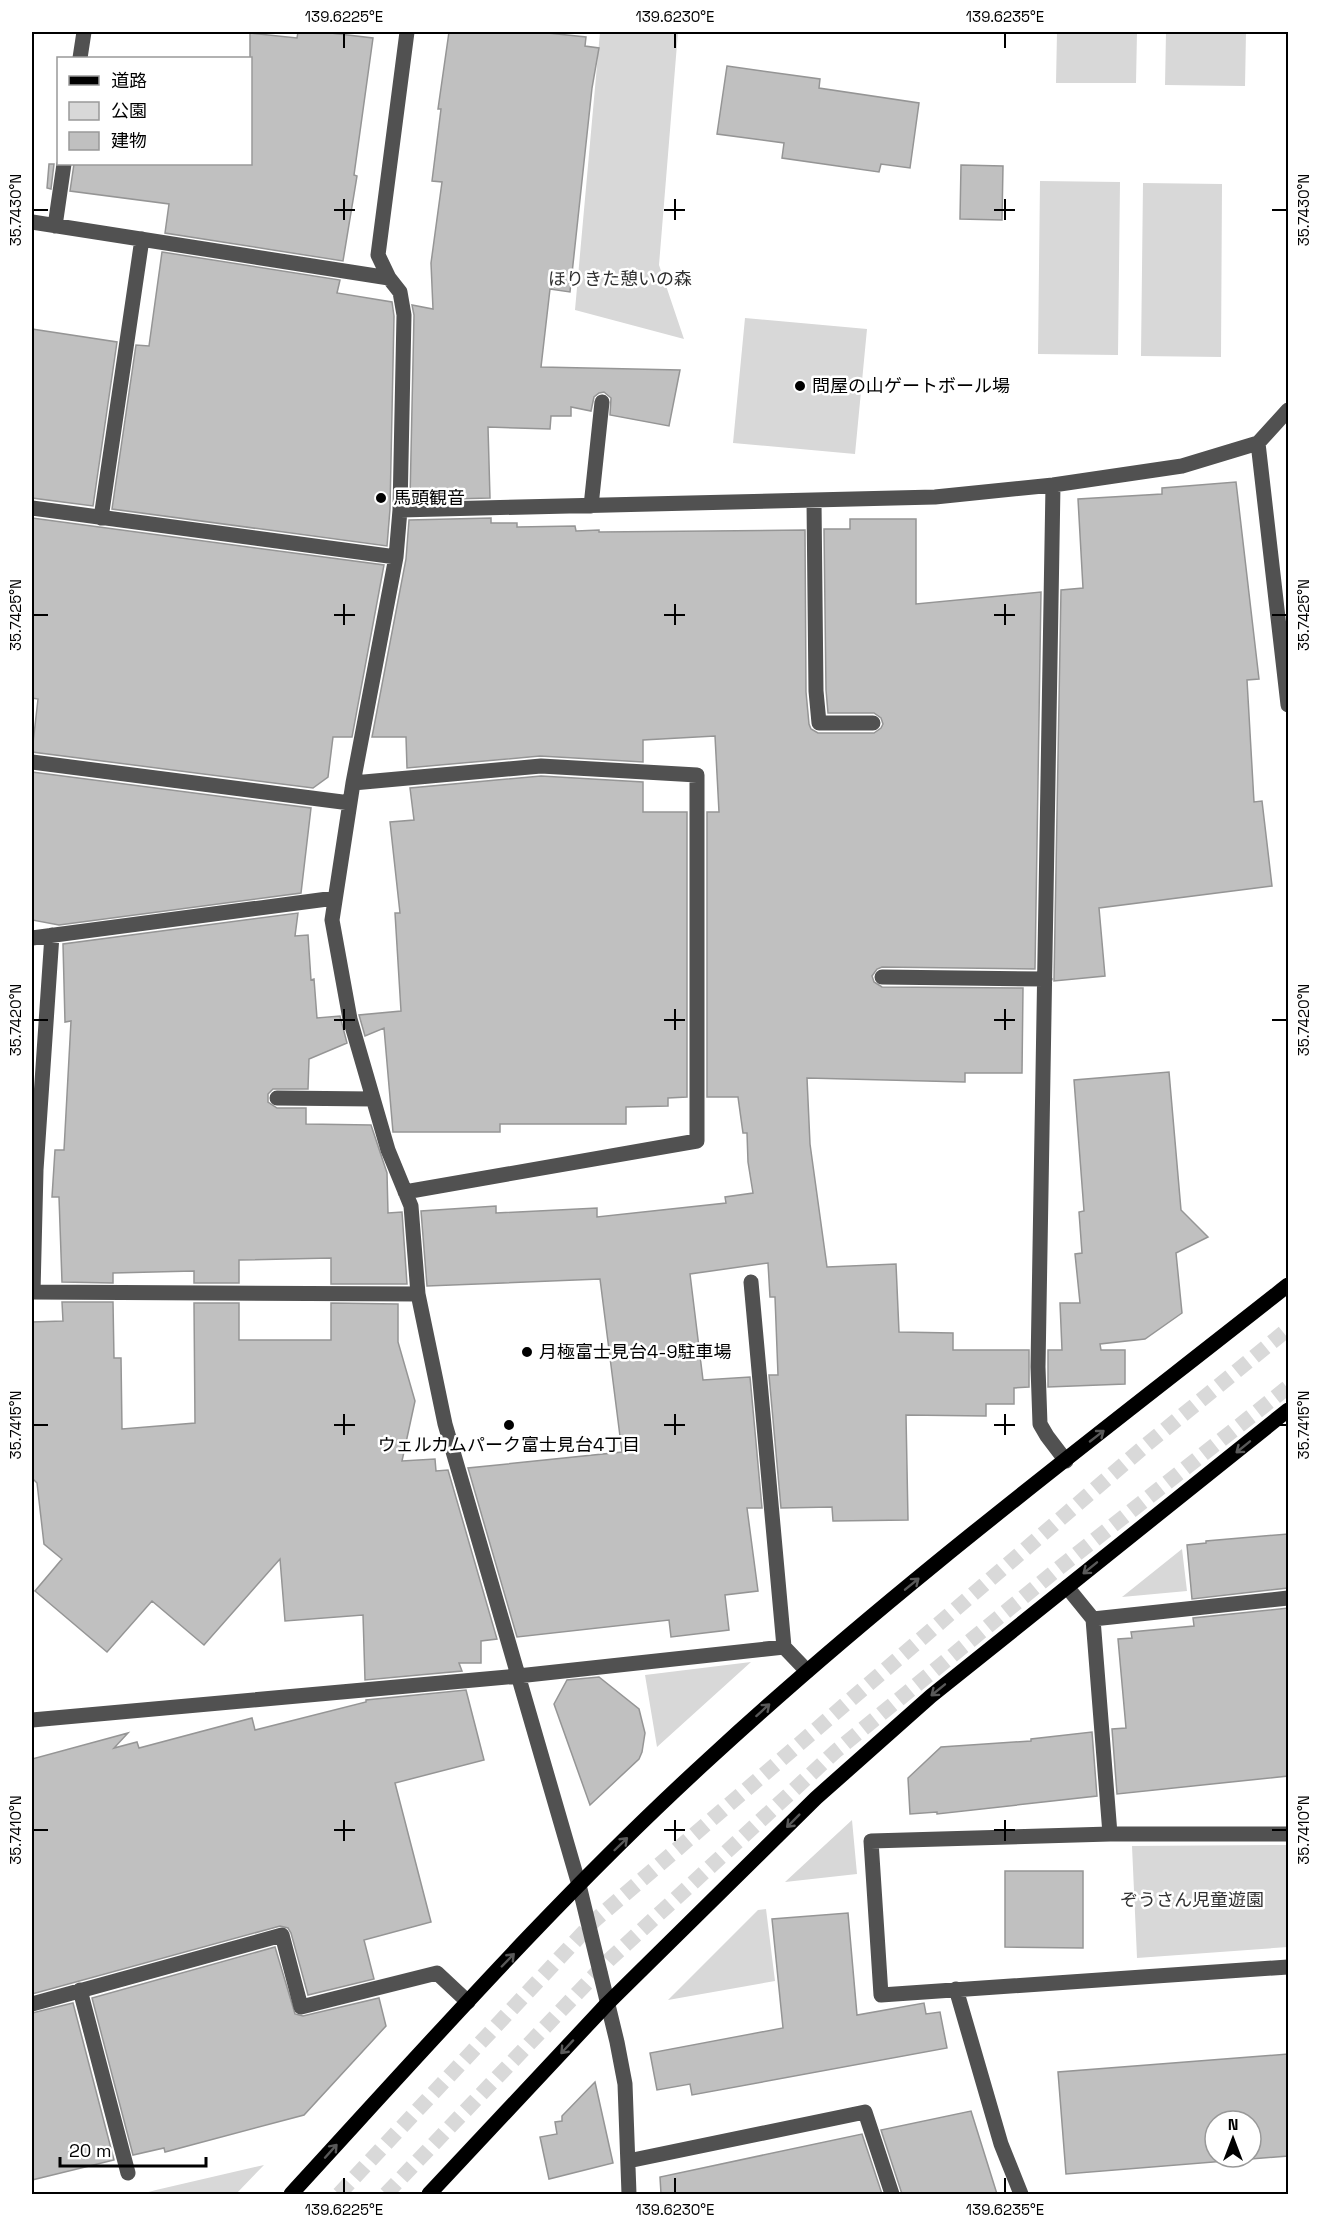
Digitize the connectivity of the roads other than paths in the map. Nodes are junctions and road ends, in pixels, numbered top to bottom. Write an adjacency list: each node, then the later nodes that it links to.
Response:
1 (84, 32): 3 (street)
2 (407, 32): 8 (street)
3 (80, 57)
4 (64, 165): 6 (street)
5 (32, 222): 6 (street)
6 (55, 226): 7 (street)
7 (142, 239): 8 (street); 17 (street)
8 (388, 278): 16 (street)
9 (602, 402): 14 (street)
10 (1288, 410): 11 (street)
11 (1258, 443): 12 (street); 19 (street)
12 (1053, 485): 13 (street); 28 (street)
13 (814, 501): 14 (street); 20 (street)
14 (591, 506): 16 (street)
15 (32, 508): 17 (street)
16 (400, 510): 18 (street)
17 (101, 518): 18 (street)
18 (396, 556): 22 (street)
19 (1288, 705)
20 (873, 723)
21 (32, 762): 23 (street)
22 (353, 783): 23 (street); 31 (street)
23 (350, 803): 24 (street)
24 (335, 898): 25 (street); 30 (street)
25 (52, 935): 26 (street); 34 (street)
26 (32, 938)
27 (882, 977): 28 (street)
28 (1045, 980): 37 (street)
29 (277, 1098): 30 (street)
30 (373, 1099): 31 (street)
31 (405, 1192): 35 (street)
32 (751, 1282): 41 (street)
33 (1288, 1285): 37 (main road, one-way to 33)
34 (32, 1292): 35 (street)
35 (418, 1294): 43 (street)
36 (1288, 1410): 38 (main road, one-way to 38)
37 (1066, 1461): 42 (main road, one-way to 37)
38 (1067, 1587): 40 (street); 53 (main road, one-way to 53)
39 (1288, 1598): 40 (street)
40 (1093, 1619): 45 (street)
41 (783, 1647): 42 (street); 43 (street)
42 (807, 1671): 47 (main road, one-way to 42)
43 (518, 1676): 44 (street); 47 (street)
44 (32, 1720)
45 (1110, 1834): 46 (street); 49 (street)
46 (1288, 1834)
47 (579, 1885): 51 (main road, one-way to 47); 53 (street)
48 (1288, 1967): 49 (street)
49 (956, 1989): 60 (street)
50 (80, 1990): 51 (street); 52 (street); 55 (street)
51 (468, 2002): 56 (main road, one-way to 51)
52 (32, 2004)
53 (607, 2004): 54 (street); 57 (main road, one-way to 57)
54 (628, 2161): 58 (street); 59 (street)
55 (128, 2173)
56 (291, 2194)
57 (429, 2194)
58 (629, 2194)
59 (892, 2194)
60 (1021, 2194)

